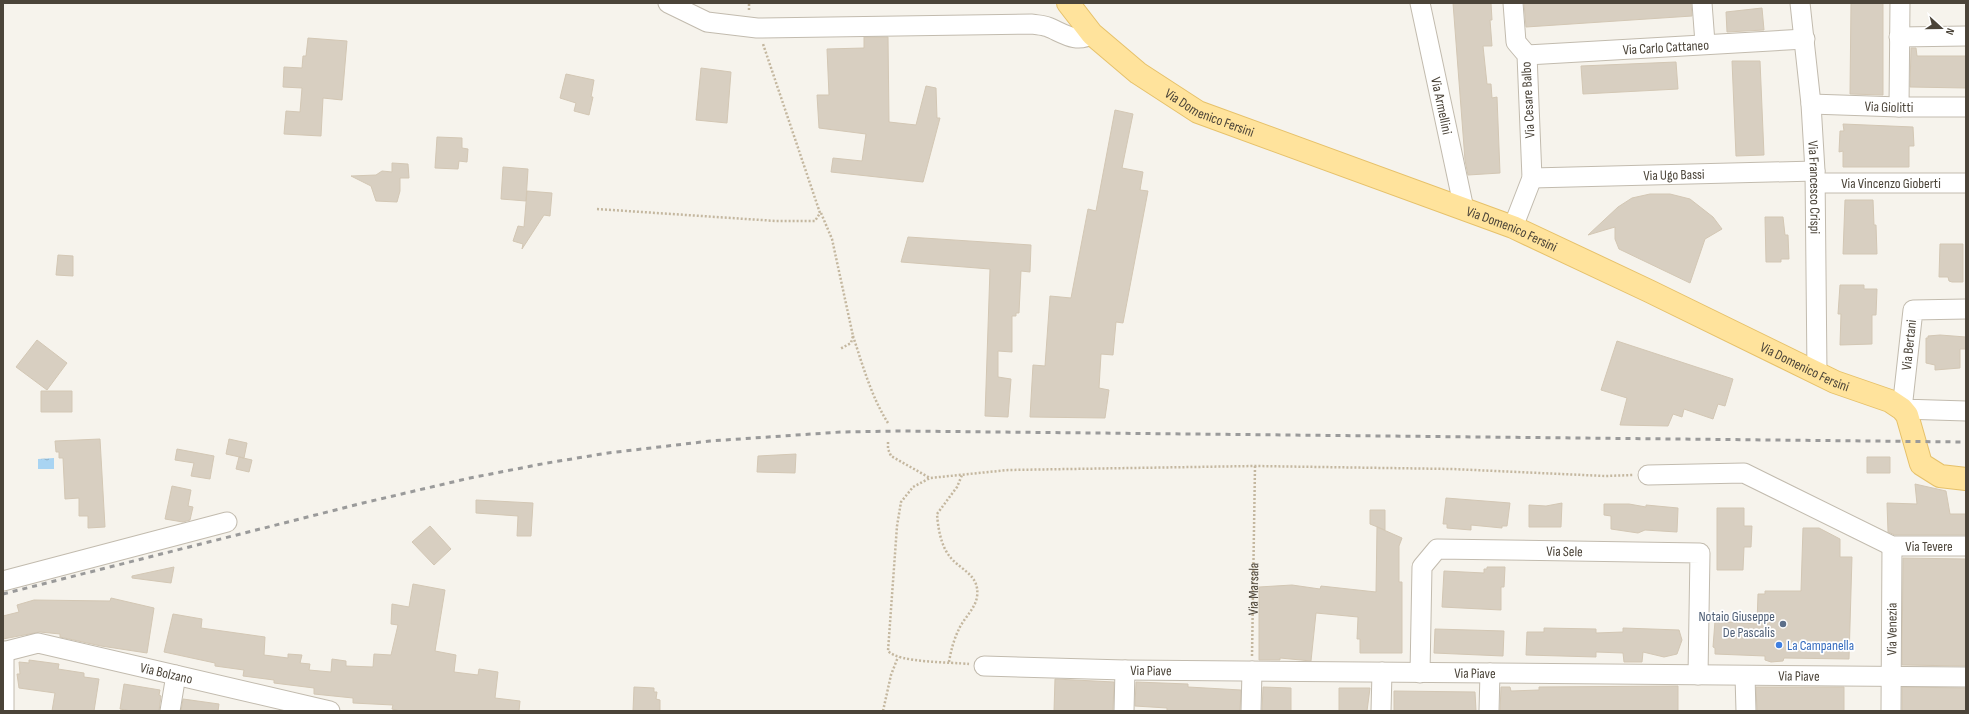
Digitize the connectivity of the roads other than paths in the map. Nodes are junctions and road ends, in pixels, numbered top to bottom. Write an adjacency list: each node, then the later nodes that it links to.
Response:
1 (668, 3): 8 (street)
2 (1068, 3): 8 (main road, Via Domenico Fersini)
3 (1420, 3): 20 (street, Via Armellini)
4 (1513, 3): 13 (street, Via Cesare Balbo)
5 (1702, 3): 12 (street)
6 (1800, 3): 11 (street, Via Francesco Crispi)
7 (1900, 3): 10 (street)
8 (1092, 34): 20 (main road, Via Domenico Fersini)
9 (1966, 36): 10 (street)
10 (1899, 37): 15 (street)
11 (1805, 39): 12 (street, Via Carlo Cattaneo); 14 (street, Via Francesco Crispi)
12 (1705, 43): 13 (street, Via Carlo Cattaneo)
13 (1527, 56): 18 (street, Via Cesare Balbo)
14 (1811, 104): 15 (street, Via Giolitti); 17 (street, Via Francesco Crispi)
15 (1899, 107): 16 (street, Via Giolitti)
16 (1966, 107)
17 (1815, 177): 18 (street, Via Ugo Bassi); 19 (street, Via Vincenzo Gioberti); 23 (street, Via Francesco Crispi)
18 (1532, 178): 21 (street)
19 (1966, 183)
20 (1464, 209): 21 (main road, Via Domenico Fersini)
21 (1513, 227): 23 (main road, Via Domenico Fersini)
22 (1966, 309): 24 (street, Via Bertani)
23 (1817, 373): 24 (main road, Via Domenico Fersini)
24 (1902, 409): 25 (street); 27 (main road)
25 (1966, 411)
26 (1648, 475): 29 (street)
27 (1966, 479)
28 (227, 522): 31 (street)
29 (1892, 546): 30 (street, Via Tevere); 42 (street, Via Venezia)
30 (1966, 546)
31 (3, 581)
32 (3, 651): 39 (street, Via Bolzano); 44 (street)
33 (984, 666): 34 (street, Via Piave)
34 (1125, 670): 35 (street, Via Piave); 47 (street)
35 (1252, 671): 36 (street, Via Piave); 48 (street)
36 (1382, 672): 37 (street, Via Piave); 49 (street)
37 (1420, 673): 38 (street, Via Piave); 40 (street, Via Sele)
38 (1490, 673): 40 (street, Via Piave); 50 (street)
39 (176, 675): 45 (street); 46 (street, Via Bolzano)
40 (1698, 675): 41 (street, Via Piave)
41 (1745, 676): 42 (street, Via Piave); 51 (street)
42 (1892, 676): 43 (street, Via Piave); 52 (street, Via Venezia)
43 (1966, 677)
44 (4, 711)
45 (170, 711)
46 (328, 711)
47 (1124, 711)
48 (1252, 711)
49 (1382, 711)
50 (1489, 711)
51 (1746, 711)
52 (1891, 711)

